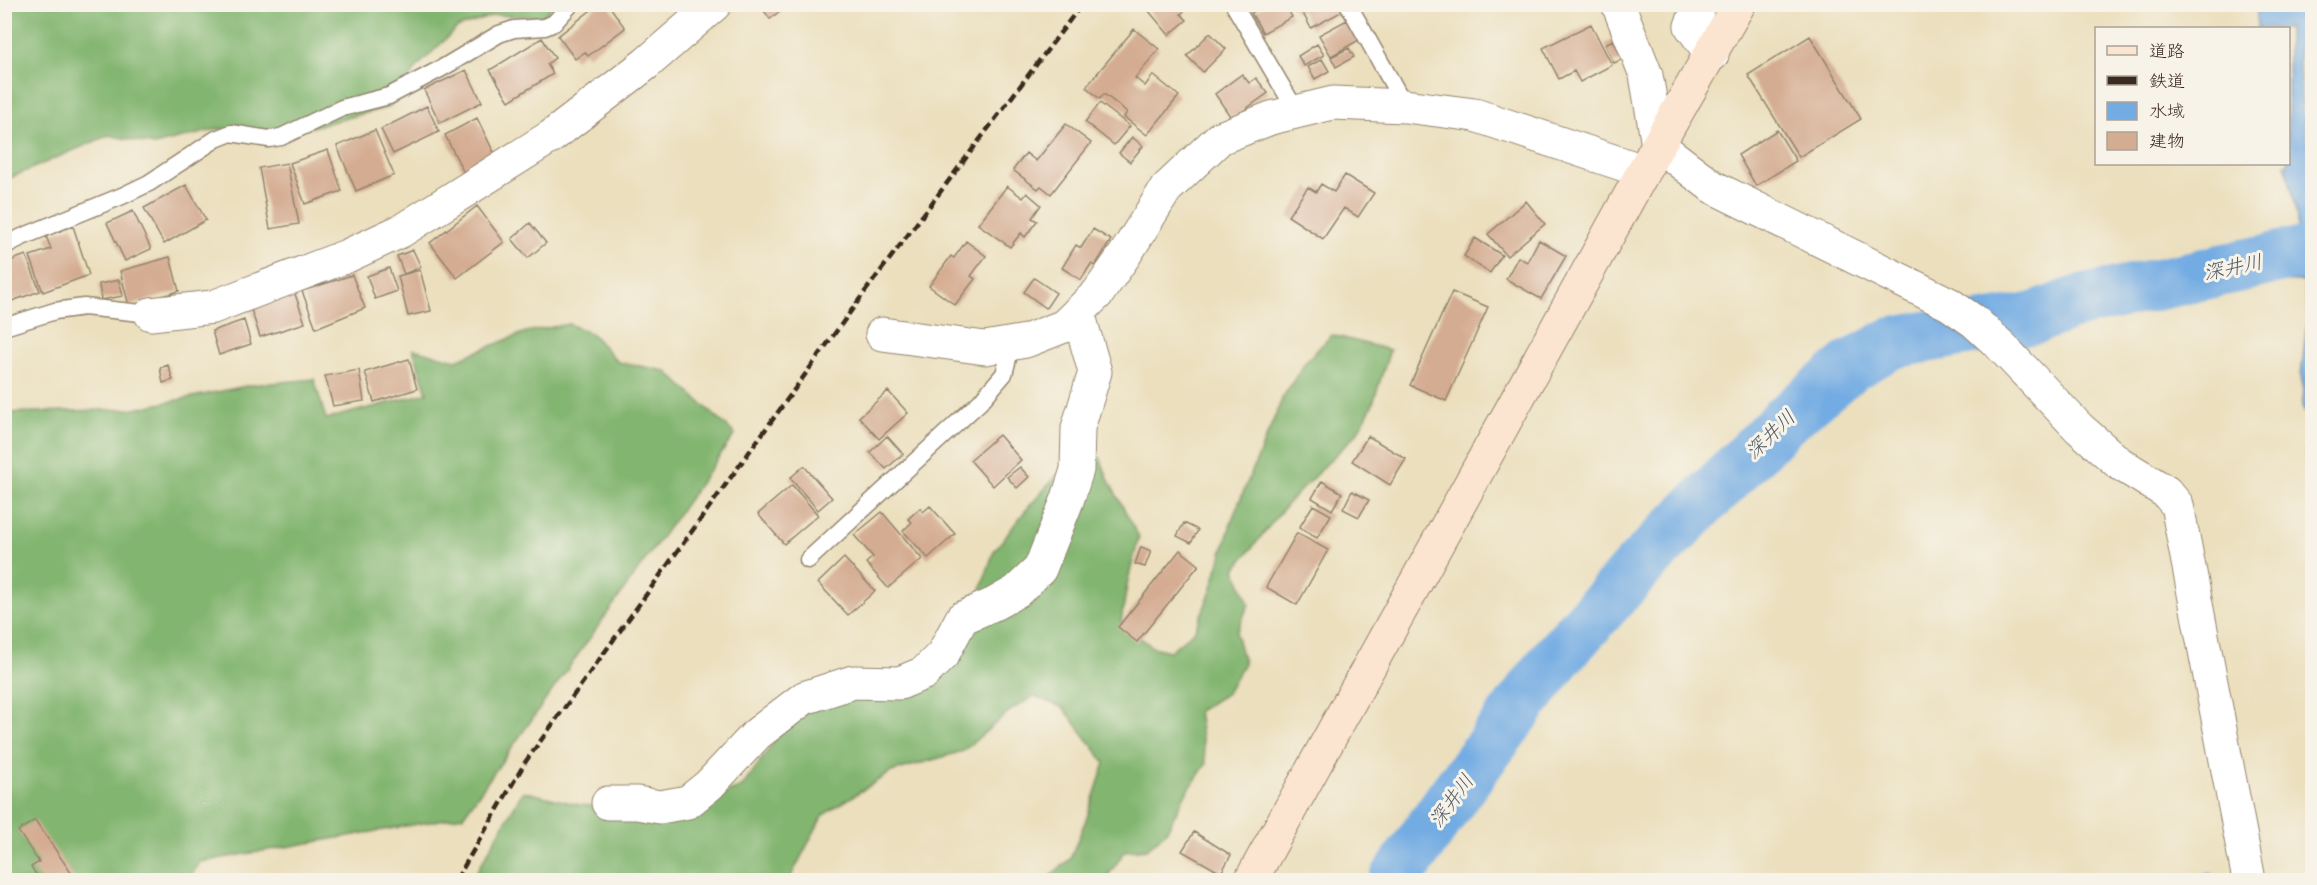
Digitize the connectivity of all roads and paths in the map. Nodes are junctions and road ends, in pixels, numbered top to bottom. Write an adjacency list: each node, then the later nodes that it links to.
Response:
1 (571, 4): 12 (lane)
2 (715, 4): 14 (street)
3 (1238, 4): 10 (lane)
4 (1348, 4): 9 (lane)
5 (1618, 4): 11 (street)
6 (1700, 4): 8 (street)
7 (1739, 4): 8 (street)
8 (1712, 54): 11 (street)
9 (1405, 106): 10 (street); 11 (street)
10 (1297, 112): 13 (street)
11 (1650, 158): 20 (street); 21 (street)
12 (4, 246)
13 (1078, 312): 17 (street); 19 (street)
14 (151, 314): 15 (lane)
15 (4, 327)
16 (882, 334): 17 (street)
17 (1012, 343): 18 (lane)
18 (808, 560)
19 (608, 803)
20 (1251, 880)
21 (2249, 880)

